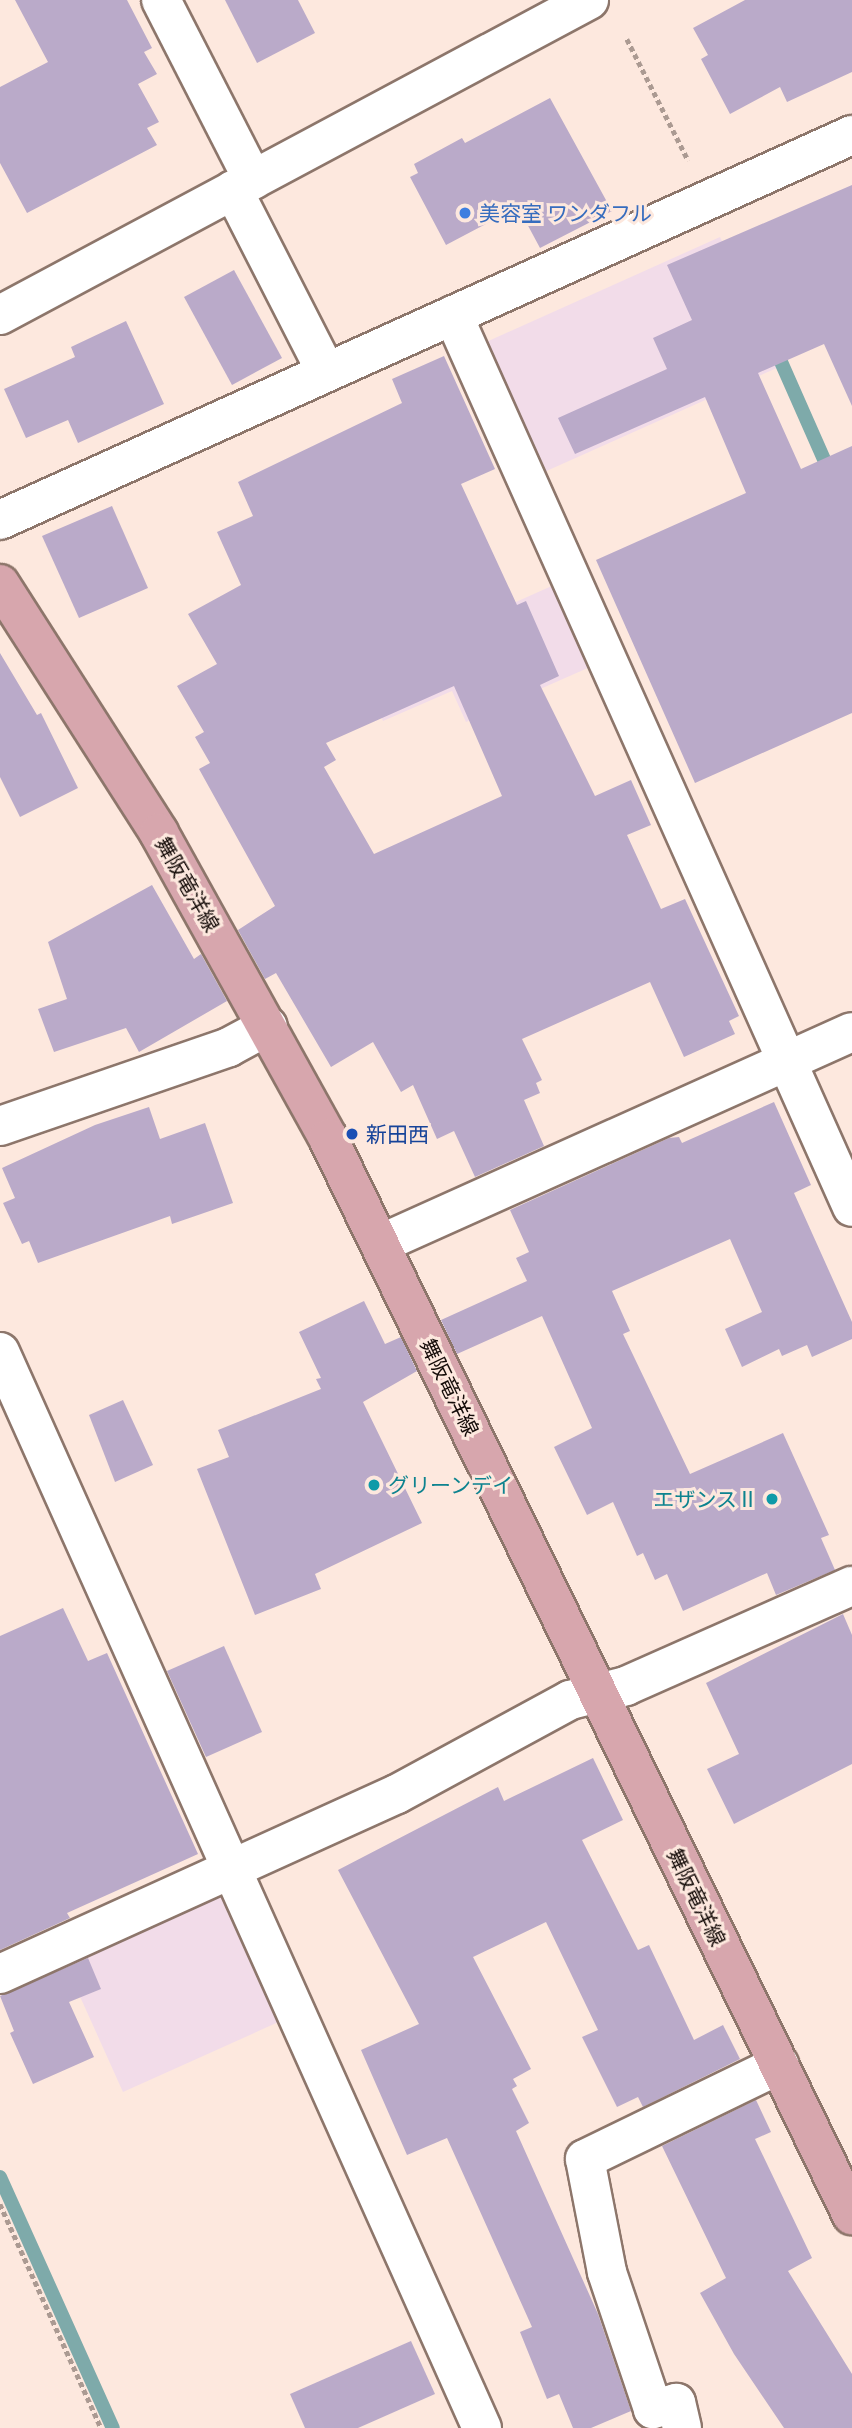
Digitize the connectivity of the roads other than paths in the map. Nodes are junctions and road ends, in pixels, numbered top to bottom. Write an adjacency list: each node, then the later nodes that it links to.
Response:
1 (161, 0): 4 (street)
2 (589, 0): 4 (street)
3 (852, 135): 6 (street)
4 (243, 185): 5 (street); 7 (street)
5 (0, 315)
6 (453, 315): 7 (street); 12 (street)
7 (326, 372): 8 (street)
8 (0, 520)
9 (0, 584): 10 (main road, 舞阪竜洋線)
10 (268, 1026): 13 (street); 15 (main road, 舞阪竜洋線)
11 (852, 1032): 12 (street)
12 (787, 1062): 14 (street); 15 (street)
13 (0, 1126)
14 (852, 1207)
15 (380, 1244): 18 (main road, 舞阪竜洋線)
16 (0, 1352): 19 (street)
17 (852, 1586): 18 (street)
18 (598, 1693): 19 (street); 21 (main road, 舞阪竜洋線)
19 (231, 1869): 20 (street); 24 (street)
20 (0, 1974)
21 (779, 2066): 22 (main road, 舞阪竜洋線); 23 (street)
22 (852, 2216)
23 (668, 2418)
24 (482, 2428)

